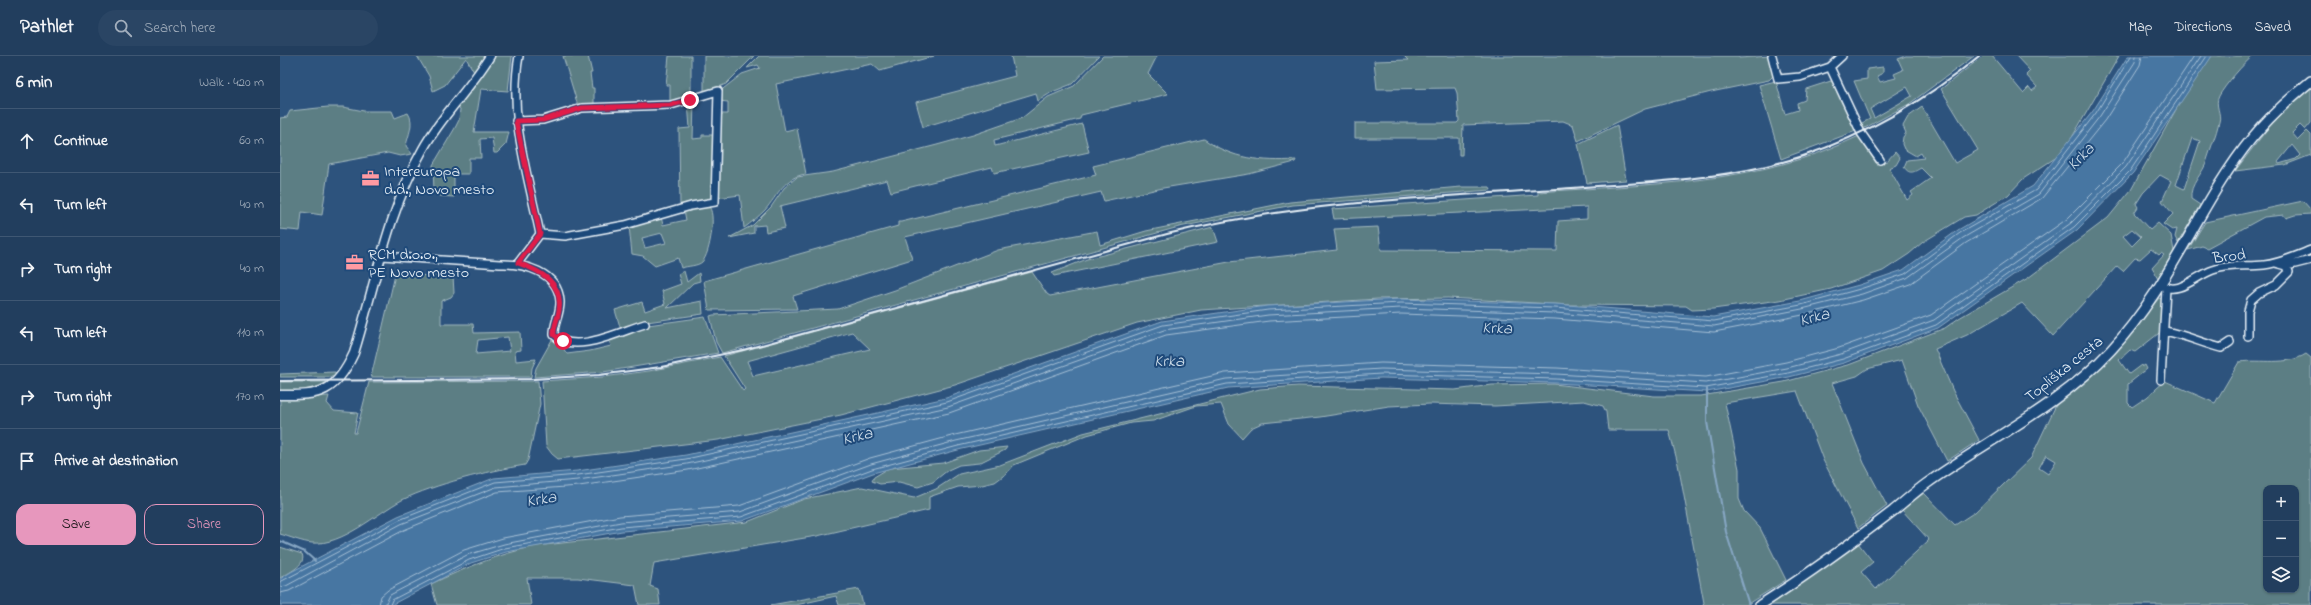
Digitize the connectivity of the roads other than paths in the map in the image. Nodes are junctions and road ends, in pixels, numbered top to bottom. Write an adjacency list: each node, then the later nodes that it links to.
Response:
1 (490, 56): 11 (street)
2 (519, 56): 7 (street)
3 (1772, 56): 5 (street)
4 (1842, 56): 5 (street)
5 (1830, 67): 8 (street)
6 (2311, 81): 16 (main road, Topliška cesta)
7 (516, 121): 9 (street); 9 (street)
8 (1880, 160)
9 (540, 234): 13 (street)
10 (2311, 250): 14 (street, Brod)
11 (382, 256): 13 (street); 22 (street)
12 (2311, 260): 15 (street)
13 (518, 263): 17 (street)
14 (2276, 263): 15 (street, Brod); 16 (street, Brod)
15 (2287, 266): 19 (street)
16 (2164, 287): 18 (street); 23 (main road, Topliška cesta)
17 (645, 324)
18 (2164, 331): 20 (street); 21 (street)
19 (2248, 336)
20 (2230, 342)
21 (2161, 380)
22 (280, 396)
23 (1760, 605)

